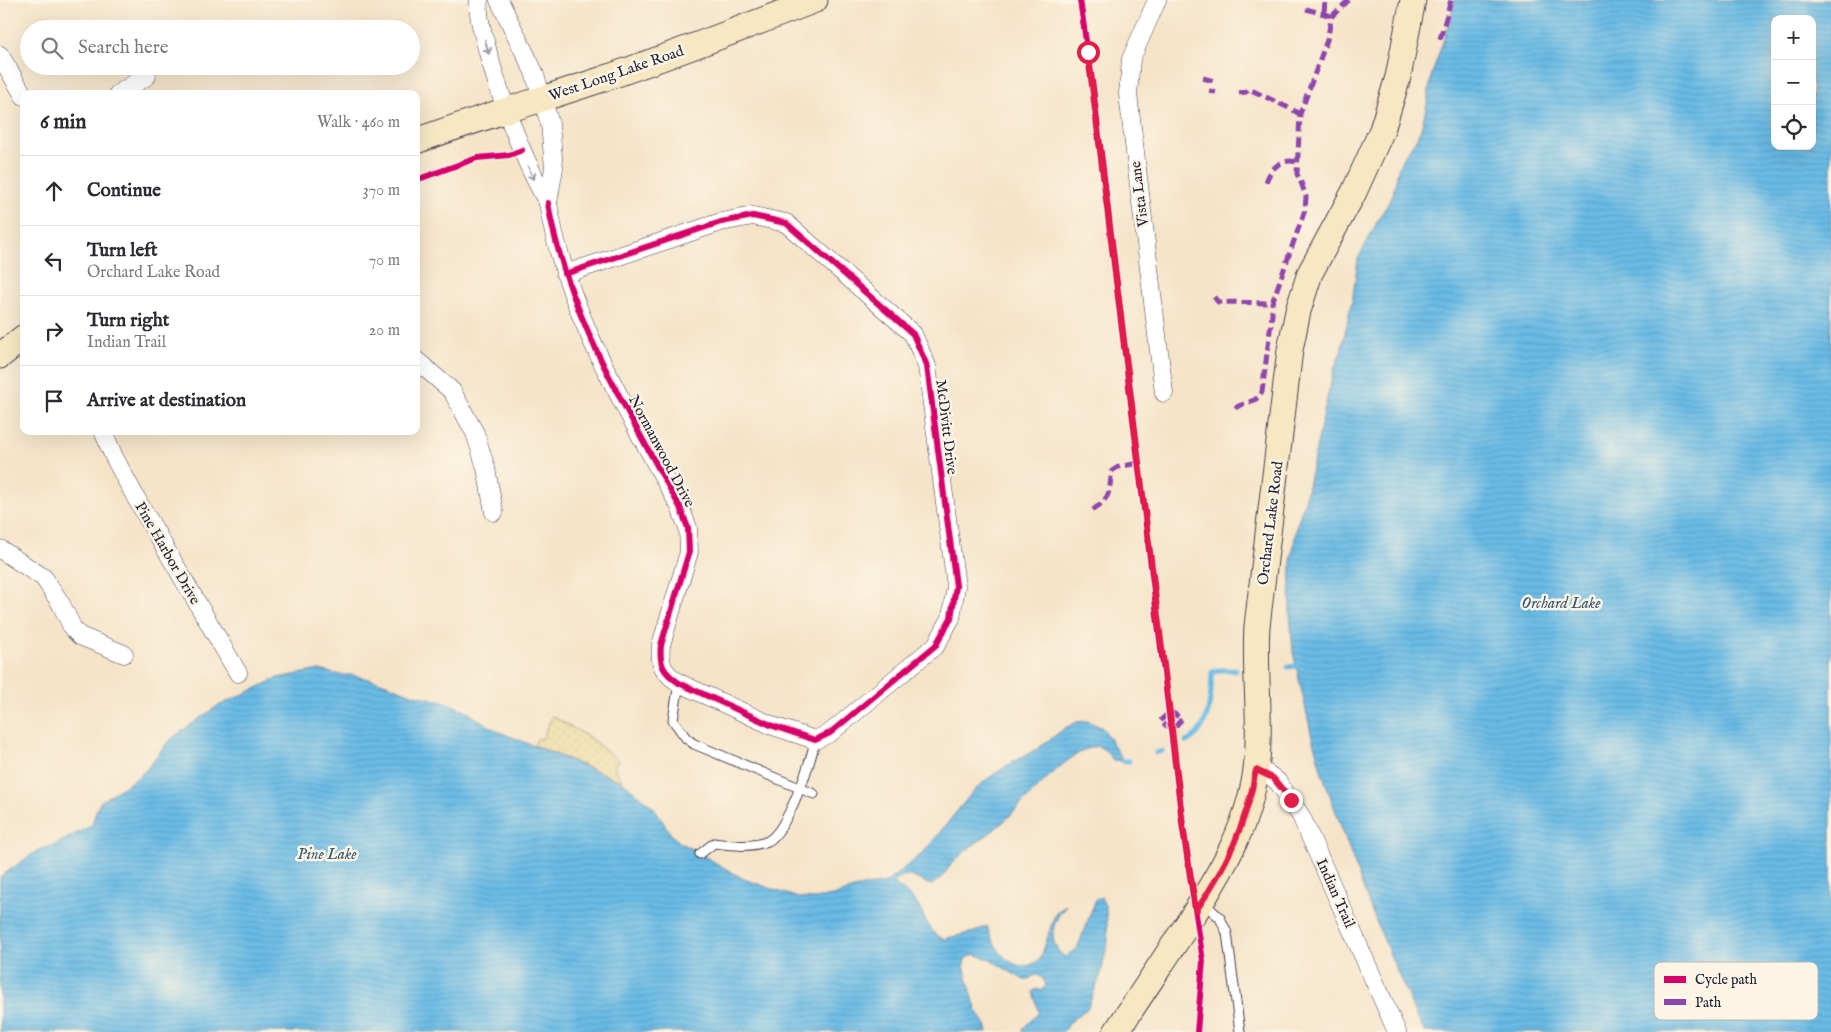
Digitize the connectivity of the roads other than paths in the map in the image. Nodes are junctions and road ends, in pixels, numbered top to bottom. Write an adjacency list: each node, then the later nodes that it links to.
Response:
1 (479, 0): 11 (street, Normanwood Drive, one-way to 11)
2 (499, 0): 10 (street, Normanwood Drive)
3 (815, 0): 10 (main road, West Long Lake Road)
4 (1157, 0): 18 (street, Vista Lane)
5 (1414, 0): 26 (main road, Orchard Lake Road)
6 (0, 55): 8 (street)
7 (147, 76): 9 (street)
8 (20, 90)
9 (124, 90)
10 (543, 99): 11 (main road, West Long Lake Road); 13 (street, Normanwood Drive)
11 (506, 112): 12 (main road, West Long Lake Road); 13 (street, Normanwood Drive, one-way to 13)
12 (420, 140)
13 (548, 203): 14 (street, Normanwood Drive)
14 (565, 274): 24 (street, Normanwood Drive); 25 (street, McDivitt Drive)
15 (20, 340): 16 (main road)
16 (0, 356)
17 (420, 363): 20 (street)
18 (1164, 393)
19 (105, 435): 23 (street, Pine Harbor Drive)
20 (494, 512)
21 (0, 549): 22 (street)
22 (124, 654)
23 (238, 673)
24 (679, 683): 25 (street, Normanwood Drive); 27 (lane)
25 (815, 740): 27 (lane)
26 (1256, 770): 30 (main road, Orchard Lake Road); 33 (street, Indian Trail)
27 (799, 788): 28 (lane); 29 (lane)
28 (814, 794)
29 (700, 854)
30 (1203, 901): 31 (main road, Orchard Lake Road); 32 (lane)
31 (1116, 1032)
32 (1240, 1032)
33 (1397, 1032)

